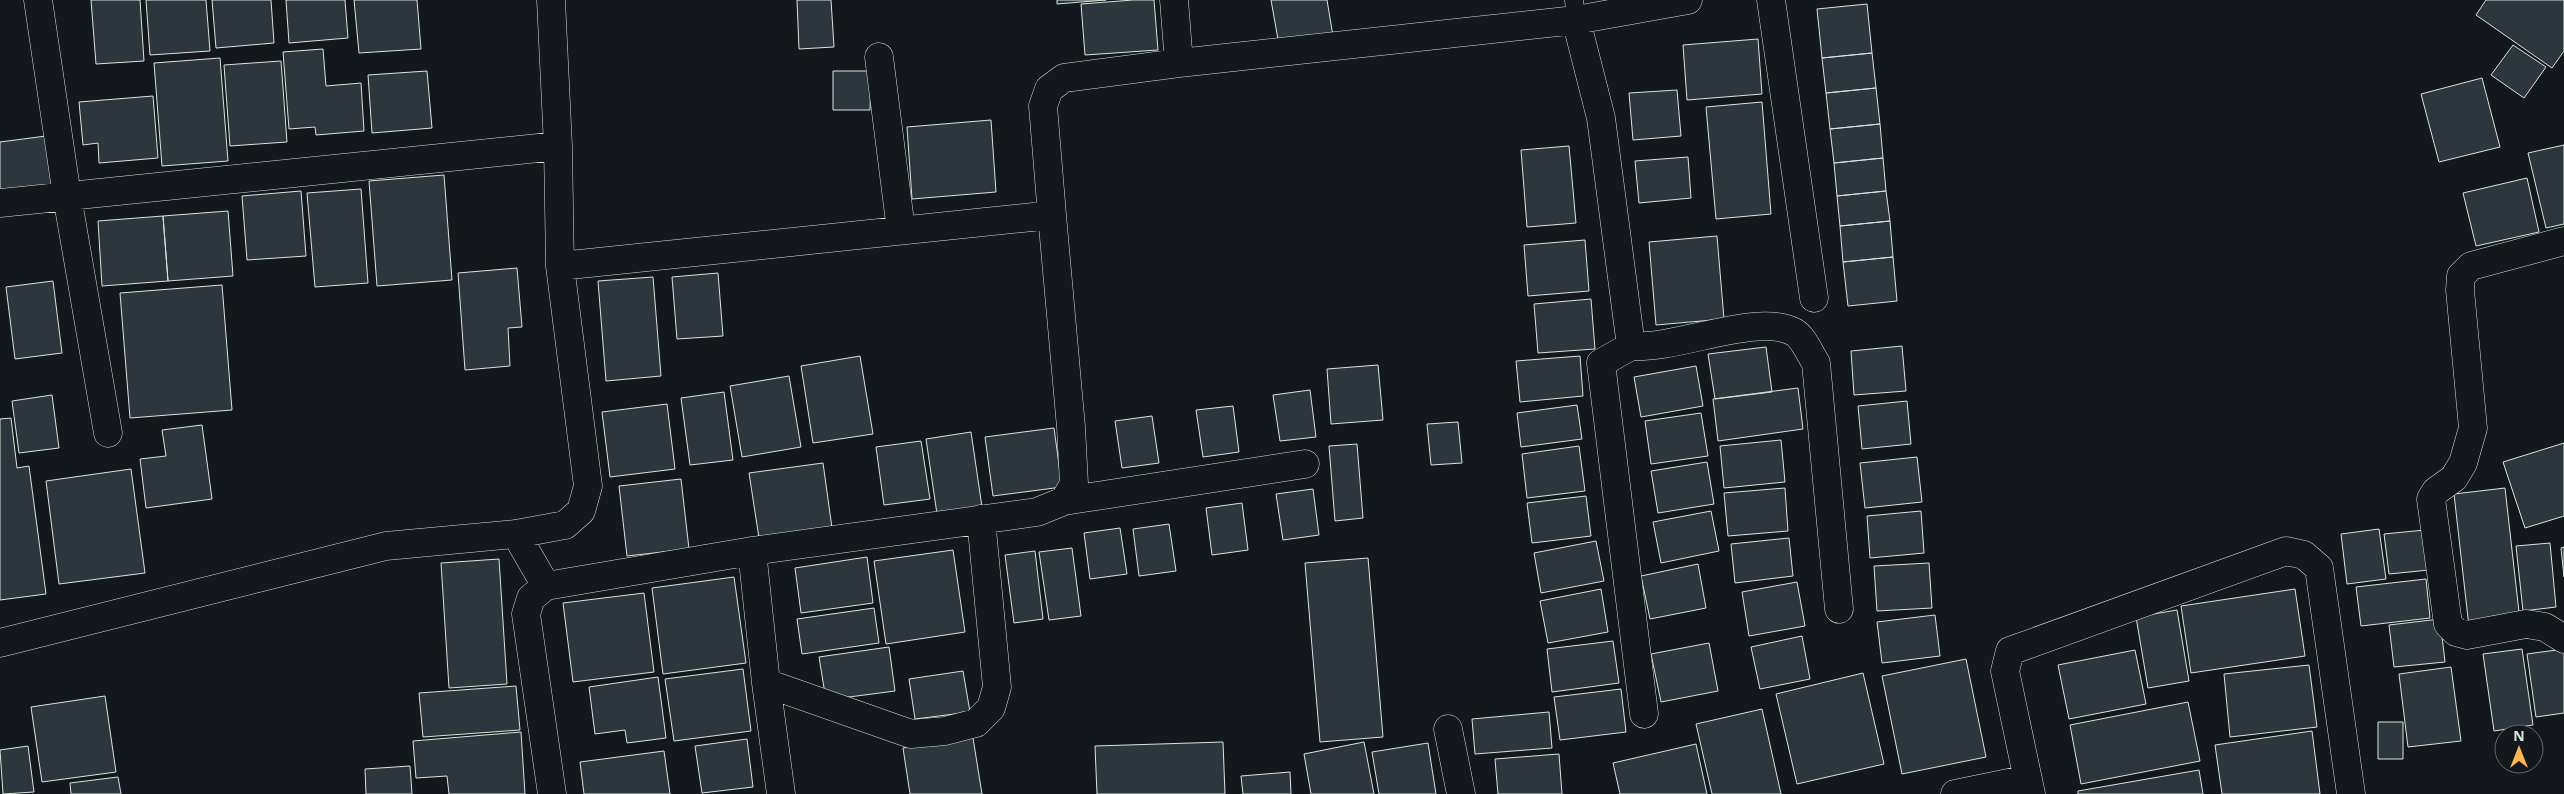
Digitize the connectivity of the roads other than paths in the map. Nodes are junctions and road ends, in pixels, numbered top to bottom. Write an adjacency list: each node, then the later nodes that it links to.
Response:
1 (38, 0): 10 (street)
2 (551, 0): 9 (street)
3 (1174, 0): 8 (street)
4 (1688, 0): 6 (street)
5 (1771, 0): 16 (street)
6 (1575, 10): 8 (street); 17 (street)
7 (879, 57): 13 (street)
8 (1179, 63): 12 (street)
9 (558, 146): 10 (street); 15 (street)
10 (67, 196): 11 (street); 18 (street)
11 (0, 203)
12 (1052, 214): 13 (street); 20 (street)
13 (901, 230): 15 (street)
14 (2564, 241): 26 (street)
15 (560, 266): 22 (street)
16 (1814, 298)
17 (1631, 346): 25 (street); 29 (street)
18 (108, 433)
19 (1305, 464): 20 (street)
20 (1064, 501): 21 (street)
21 (981, 519): 23 (street); 28 (street)
22 (516, 534): 24 (street); 27 (street)
23 (752, 551): 24 (street); 28 (street)
24 (546, 586): 32 (street)
25 (1838, 609)
26 (2564, 639)
27 (0, 644)
28 (766, 683): 33 (street)
29 (1644, 714)
30 (1448, 729): 34 (street)
31 (2029, 787): 35 (street); 36 (street)
32 (552, 794)
33 (781, 794)
34 (1461, 794)
35 (1955, 794)
36 (2351, 794)

